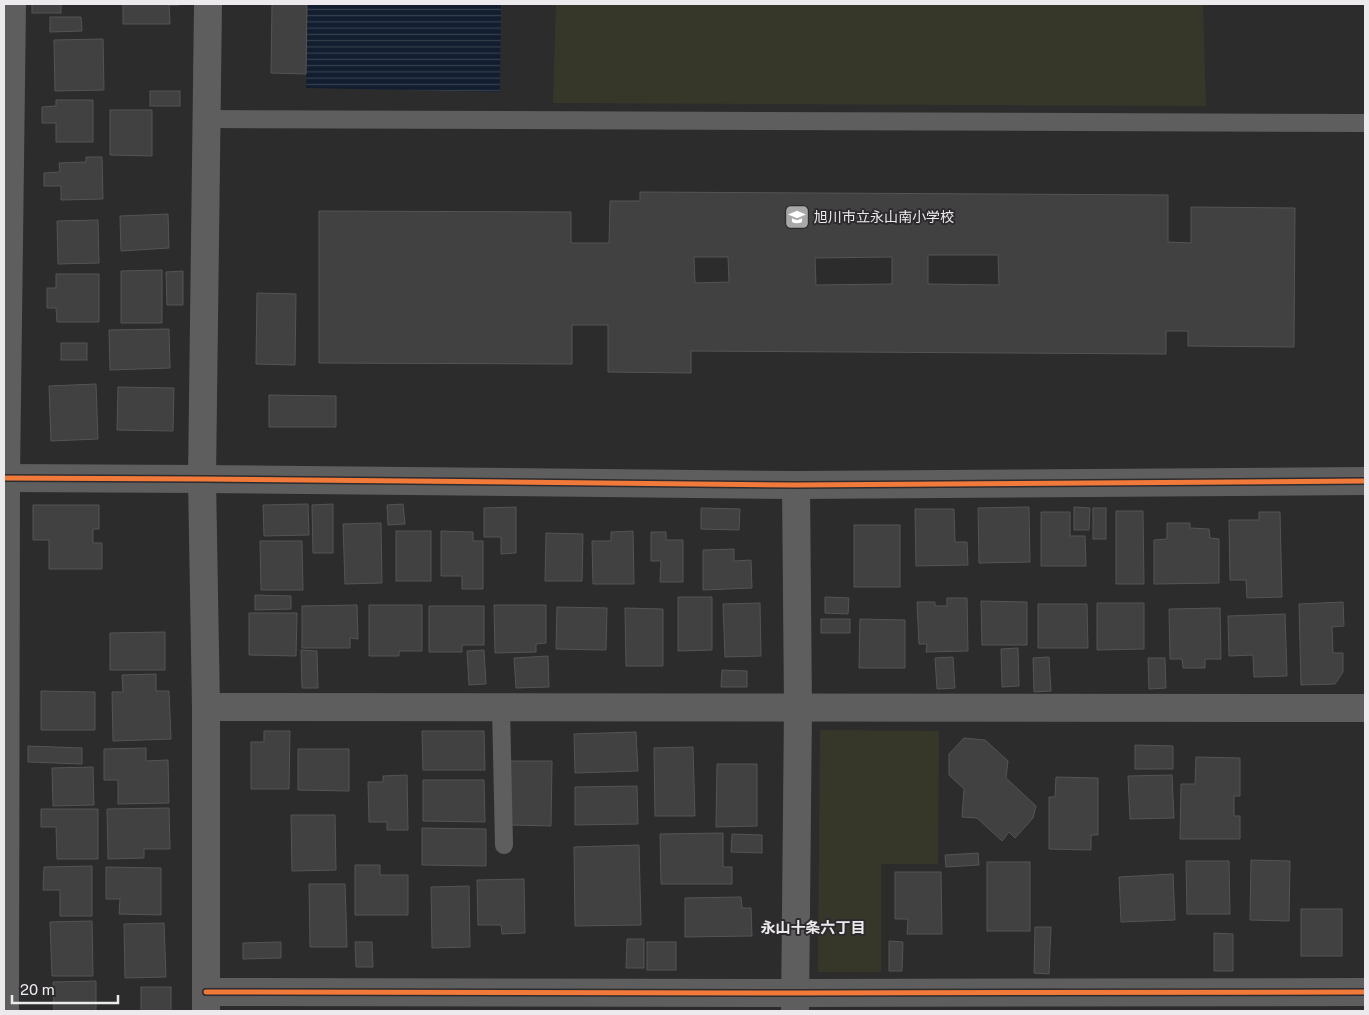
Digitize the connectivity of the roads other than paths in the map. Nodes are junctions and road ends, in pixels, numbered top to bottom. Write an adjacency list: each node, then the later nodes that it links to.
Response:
1 (12, 4): 5 (street)
2 (208, 4): 3 (street)
3 (207, 119): 4 (lane); 6 (street)
4 (1365, 123)
5 (5, 478): 6 (street); 17 (street)
6 (202, 479): 8 (street); 9 (street)
7 (1365, 482): 8 (street)
8 (796, 485): 11 (street)
9 (206, 707): 10 (street); 15 (street)
10 (501, 707): 11 (street); 13 (lane)
11 (798, 708): 12 (street); 16 (street)
12 (1365, 708)
13 (504, 845)
14 (1365, 992): 16 (street)
15 (206, 1002): 16 (street)
16 (795, 1002)
17 (5, 1011)

